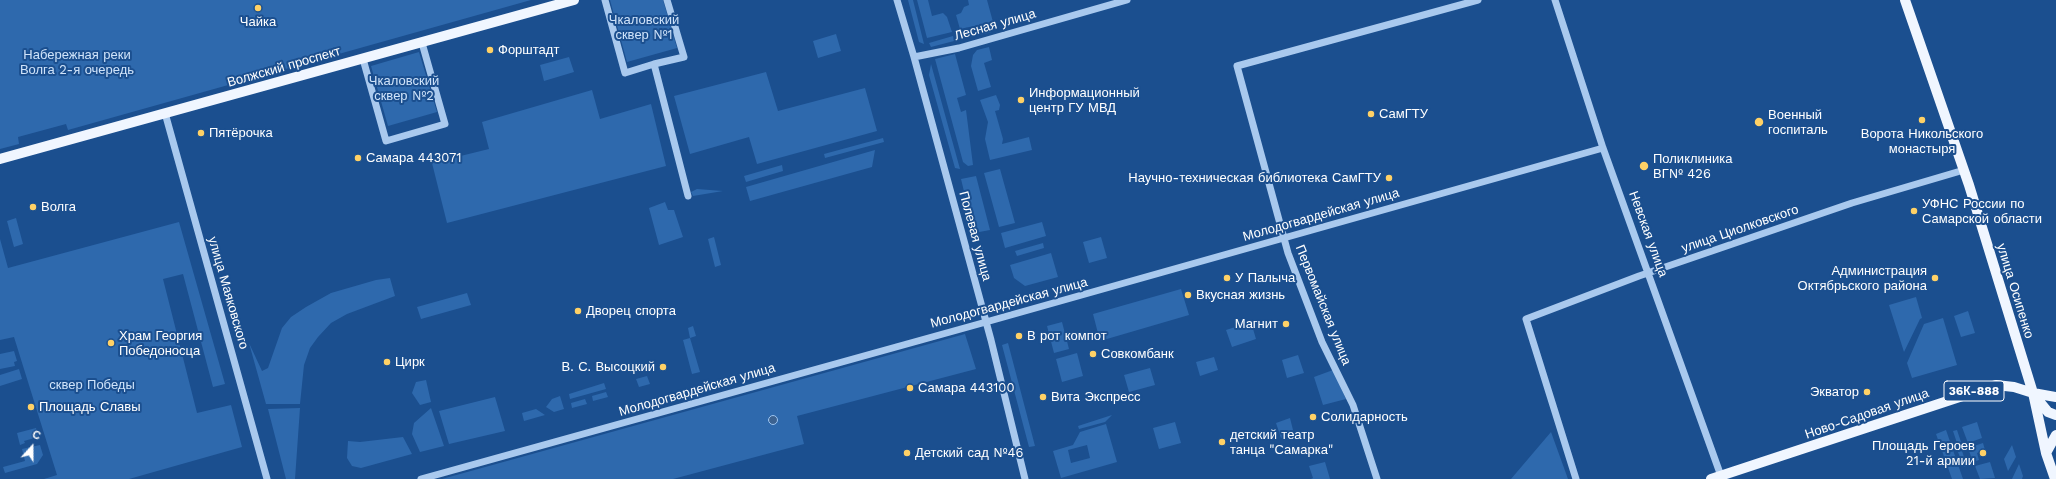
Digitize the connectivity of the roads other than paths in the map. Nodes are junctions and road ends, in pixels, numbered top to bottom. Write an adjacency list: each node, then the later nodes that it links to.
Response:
1 (574, 0): 9 (main road, Волжский проспект)
2 (605, 0): 12 (street)
3 (668, 0): 12 (street)
4 (897, 0): 10 (street, Полевая улица)
5 (1127, 0): 10 (street, Лесная улица)
6 (1478, 0): 18 (street, Первомайская улица)
7 (1554, 0): 14 (street, Невская улица)
8 (1905, 0): 16 (main road, улица Осипенко)
9 (422, 43): 11 (main road, Волжский проспект); 11 (street)
10 (914, 57): 20 (street, Полевая улица)
11 (363, 59): 13 (main road, Волжский проспект)
12 (654, 64): 17 (street)
13 (165, 113): 15 (main road, Волжский проспект); 27 (street, улица Маяковского)
14 (1603, 148): 18 (street, Молодогвардейская улица); 19 (street, Невская улица)
15 (0, 159)
16 (1964, 170): 19 (street, улица Циолковского); 21 (main road, улица Осипенко)
17 (688, 196)
18 (1284, 238): 20 (street, Молодогвардейская улица); 30 (street, Первомайская улица)
19 (1649, 272): 26 (street, Невская улица); 31 (street, улица Циолковского)
20 (986, 322): 28 (street, Молодогвардейская улица); 29 (street, Полевая улица)
21 (2033, 393): 22 (main road, Ново-Садовая улица / 36К-888); 23 (main road); 25 (main road, улица Осипенко); 26 (main road, Ново-Садовая улица / 36К-888)
22 (2056, 397)
23 (2056, 415)
24 (2056, 435): 25 (main road)
25 (2046, 453): 33 (main road, улица Осипенко)
26 (1721, 476): 32 (main road, Ново-Садовая улица / 36К-888)
27 (267, 479)
28 (421, 479)
29 (1024, 479)
30 (1377, 479)
31 (1576, 479)
32 (1711, 479)
33 (2055, 479)

